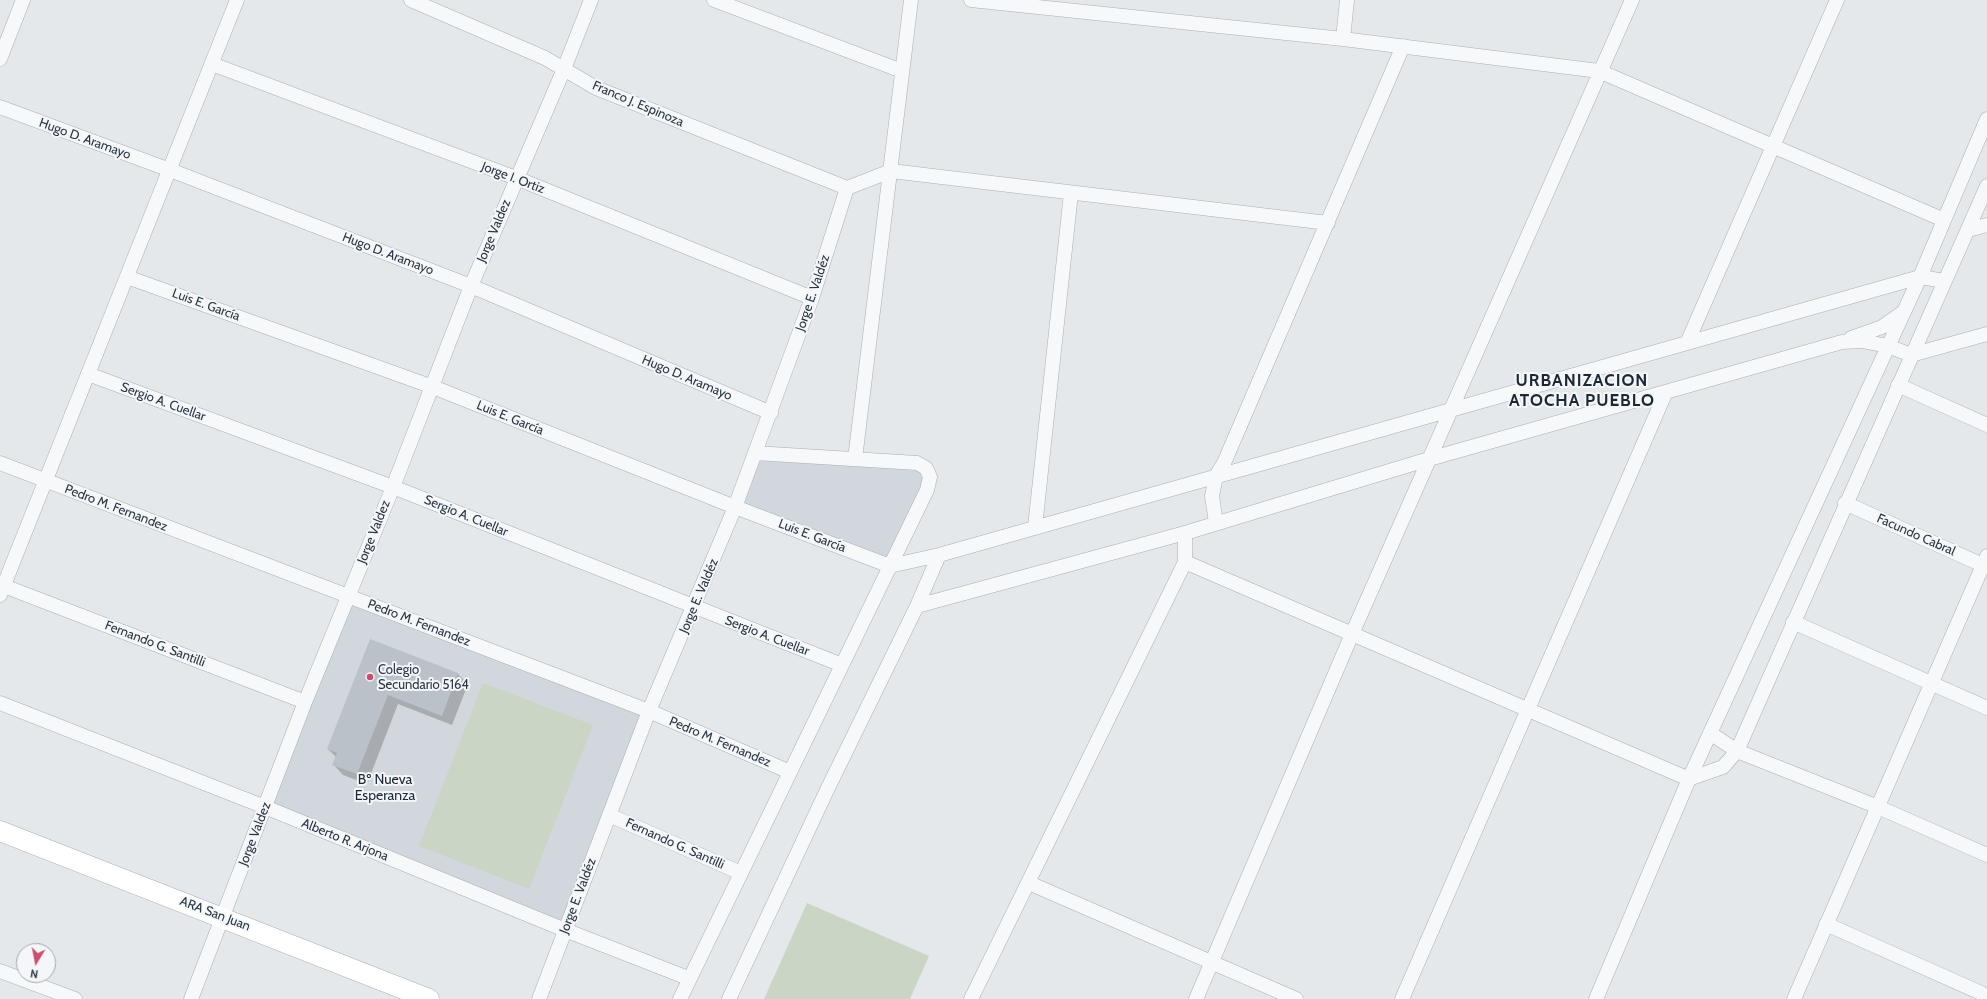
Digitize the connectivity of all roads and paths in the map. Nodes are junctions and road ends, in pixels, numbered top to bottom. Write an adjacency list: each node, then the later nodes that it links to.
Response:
1 (23, 0): 13 (street)
2 (238, 0): 14 (street)
3 (411, 0): 15 (street, Franco J. Espinoza)
4 (591, 0): 15 (street, Jorge Valdez)
5 (714, 0): 16 (street)
6 (911, 0): 16 (street)
7 (971, 0): 11 (street)
8 (1347, 0): 11 (street)
9 (1632, 0): 17 (street)
10 (1837, 0): 20 (street)
11 (1343, 39): 12 (street)
12 (1403, 46): 17 (street); 28 (street)
13 (0, 59)
14 (212, 64): 21 (street); 23 (street, Jorge I. Ortiz)
15 (564, 68): 23 (street, Jorge Valdez); 25 (street, Franco J. Espinoza)
16 (902, 71): 22 (street)
17 (1599, 71): 20 (street); 46 (street)
18 (0, 107): 21 (street, Hugo D. Aramayo)
19 (1987, 119): 27 (street)
20 (1772, 147): 27 (street); 39 (street)
21 (170, 170): 31 (street); 34 (street, Hugo D. Aramayo)
22 (890, 171): 25 (street); 26 (street); 50 (street)
23 (516, 178): 34 (street, Jorge Valdez); 35 (street, Jorge I. Ortiz)
24 (1987, 186): 30 (street)
25 (847, 188): 35 (street, Jorge E. Valdéz)
26 (1071, 193): 28 (street); 59 (street)
27 (1944, 220): 32 (street)
28 (1328, 223): 53 (street)
29 (1987, 225): 30 (street)
30 (1968, 230): 33 (street)
31 (127, 276): 42 (street); 44 (street, Luis E. García)
32 (1920, 277): 33 (street); 36 (street); 39 (street)
33 (1945, 281): 41 (street)
34 (471, 286): 44 (street, Jorge Valdez); 47 (street, Hugo D. Aramayo)
35 (812, 298): 47 (street, Jorge E. Valdéz)
36 (1904, 312): 38 (street); 40 (street)
37 (1987, 334): 41 (street)
38 (1842, 342): 40 (street); 45 (street)
39 (1687, 343): 46 (street)
40 (1888, 346): 41 (street); 78 (street)
41 (1911, 355): 43 (street)
42 (88, 374): 54 (street); 55 (street, Sergio A. Cuellar)
43 (1898, 384): 48 (street); 56 (street)
44 (433, 387): 55 (street, Jorge Valdez); 57 (street, Luis E. García)
45 (1665, 394): 51 (street); 76 (street)
46 (1450, 410): 51 (street); 53 (street)
47 (771, 413): 49 (street, Jorge E. Valdéz)
48 (1987, 425)
49 (755, 453): 50 (street); 57 (street, Jorge E. Valdéz)
50 (855, 458): 64 (street)
51 (1429, 459): 58 (street); 70 (street)
52 (0, 463): 54 (street, Pedro M. Fernandez)
53 (1216, 476): 58 (street); 59 (street)
54 (45, 481): 65 (street); 66 (street, Pedro M. Fernandez)
55 (393, 487): 66 (street, Jorge Valdez); 68 (street, Sergio A. Cuellar)
56 (1845, 503): 63 (street, Facundo Cabral); 69 (street)
57 (735, 507): 64 (street, Luis E. García); 68 (street, Jorge E. Valdéz)
58 (1216, 523): 60 (street)
59 (1035, 527): 61 (street)
60 (1185, 532): 62 (street); 67 (street)
61 (939, 555): 64 (street); 67 (street)
62 (1185, 562): 70 (street); 88 (street)
63 (1986, 563): 72 (street)
64 (890, 566): 71 (street)
65 (2, 590): 73 (street, Fernando G. Santilli)
66 (348, 596): 73 (street, Jorge Valdez); 77 (street, Pedro M. Fernandez)
67 (917, 606): 101 (street)
68 (694, 608): 71 (street, Sergio A. Cuellar); 77 (street, Jorge E. Valdéz)
69 (1793, 622): 72 (street); 79 (street)
70 (1352, 634): 76 (street); 92 (street)
71 (842, 665): 80 (street)
72 (1932, 683): 75 (street); 83 (street)
73 (305, 702): 82 (street, Jorge Valdez)
74 (0, 703): 82 (street, Alberto R. Arjona)
75 (1987, 708)
76 (1528, 709): 81 (street); 105 (street)
77 (649, 711): 80 (street, Pedro M. Fernandez); 84 (street, Jorge E. Valdéz)
78 (1710, 733): 79 (street); 81 (street)
79 (1736, 750): 81 (street); 83 (street)
80 (790, 772): 87 (street)
81 (1689, 779): 106 (street)
82 (265, 807): 89 (street, Jorge Valdez); 91 (street, Alberto R. Arjona)
83 (1878, 807): 86 (street); 90 (street)
84 (609, 815): 87 (street, Fernando G. Santilli); 91 (street, Jorge E. Valdéz)
85 (0, 831): 89 (street, ARA San Juan)
86 (1987, 855)
87 (741, 873): 94 (street)
88 (1029, 883): 92 (street); 102 (street)
89 (222, 917): 97 (street, Jorge Valdez); 98 (street, ARA San Juan)
90 (1826, 924): 95 (street); 107 (street)
91 (565, 930): 94 (street, Alberto R. Arjona); 99 (street, Jorge E. Valdéz)
92 (1212, 963): 103 (street); 104 (street)
93 (0, 971): 96 (street)
94 (688, 978): 100 (street)
95 (1987, 997)
96 (75, 999)
97 (191, 999)
98 (429, 999)
99 (539, 999)
100 (680, 999)
101 (729, 999)
102 (972, 999)
103 (1196, 999)
104 (1296, 999)
105 (1402, 999)
106 (1596, 999)
107 (1794, 999)

